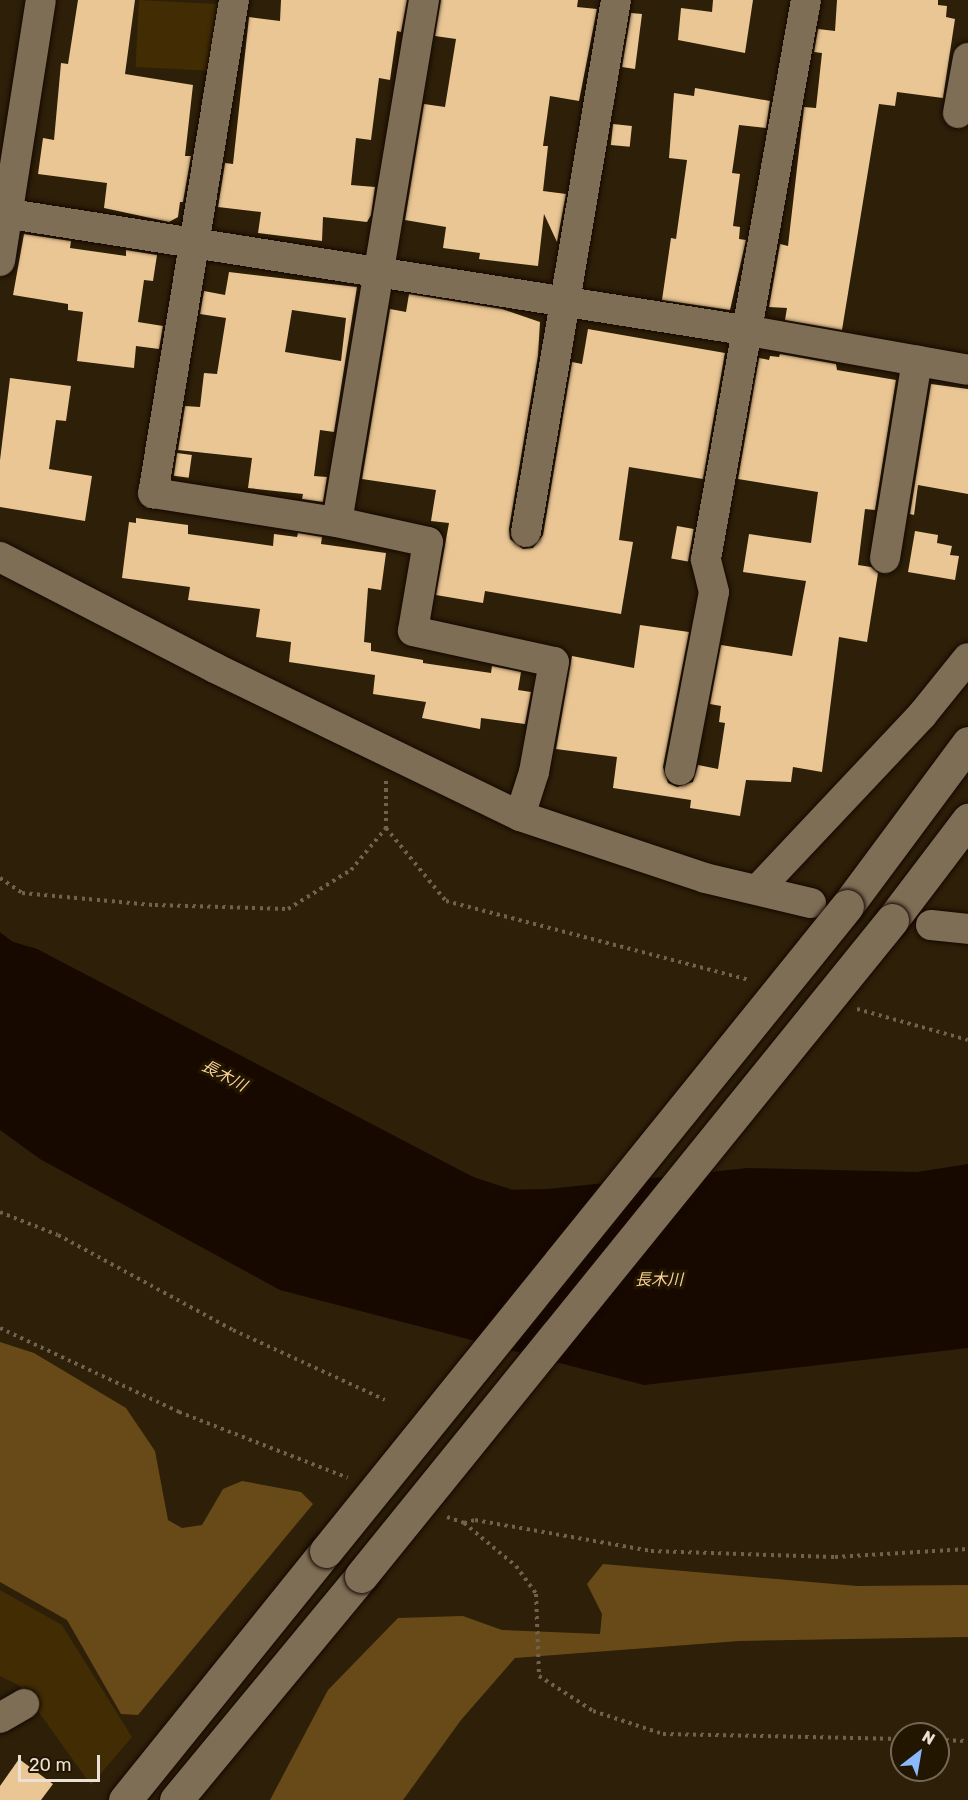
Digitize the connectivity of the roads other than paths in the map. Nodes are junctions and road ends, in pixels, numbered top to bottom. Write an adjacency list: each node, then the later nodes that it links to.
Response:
1 (41, 0): 8 (street)
2 (234, 0): 9 (street)
3 (424, 0): 11 (street)
4 (616, 0): 12 (street)
5 (806, 0): 13 (street)
6 (968, 58): 7 (street)
7 (958, 113)
8 (10, 213): 9 (street); 10 (street)
9 (192, 240): 11 (street); 16 (street)
10 (0, 261)
11 (378, 271): 12 (street); 16 (street)
12 (564, 301): 13 (street); 17 (street)
13 (750, 331): 14 (street); 22 (street)
14 (917, 361): 15 (street); 19 (street)
15 (968, 370)
16 (337, 522): 23 (street)
17 (526, 532)
18 (0, 557): 23 (street)
19 (885, 558)
20 (968, 658): 25 (street)
21 (968, 743): 29 (street, bridge)
22 (680, 770)
23 (520, 816): 25 (street)
24 (968, 820): 30 (street, bridge)
25 (759, 888): 26 (street)
26 (811, 903)
27 (931, 925): 28 (street)
28 (968, 929)
29 (125, 1800)
30 (176, 1800)

